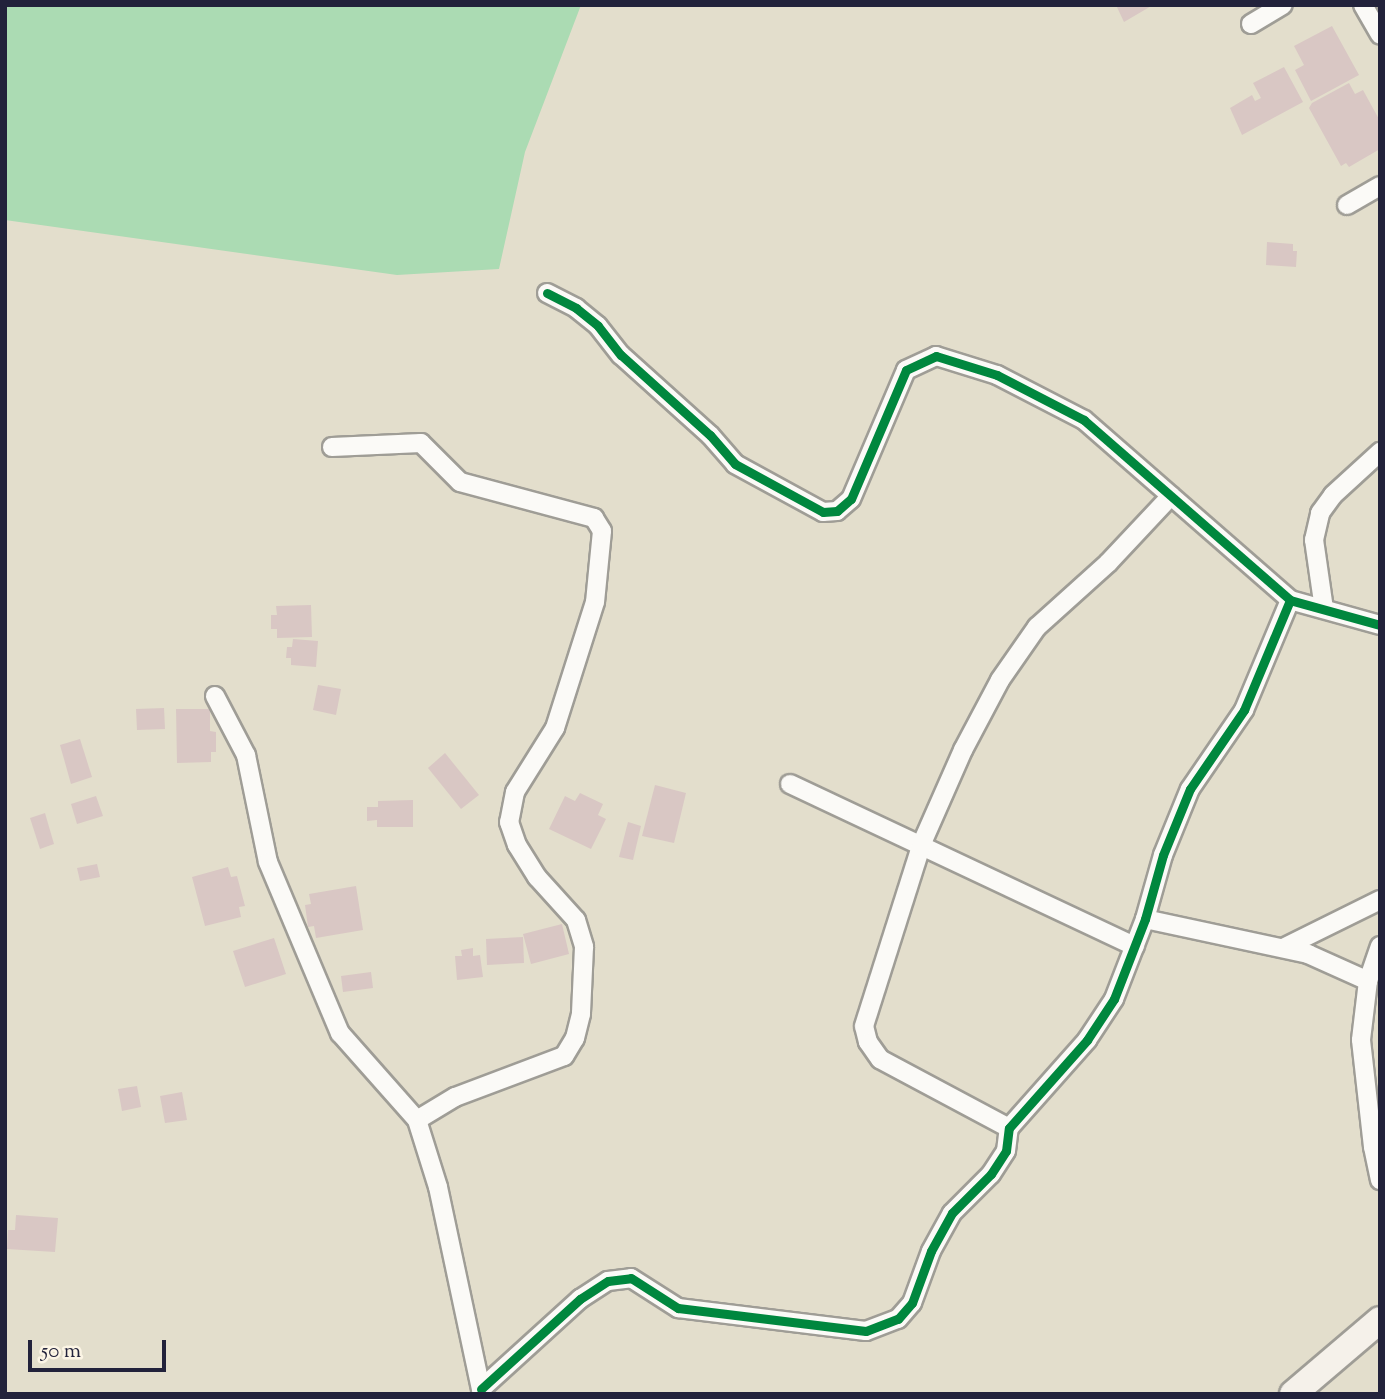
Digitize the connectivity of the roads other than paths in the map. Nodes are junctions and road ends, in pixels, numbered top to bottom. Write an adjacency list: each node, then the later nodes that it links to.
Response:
1 (1283, 5): 3 (street)
2 (1363, 5): 4 (street)
3 (1251, 23)
4 (1380, 34)
5 (1380, 186): 6 (street)
6 (1347, 205)
7 (547, 293): 10 (street)
8 (332, 447): 23 (street)
9 (1380, 452): 12 (street)
10 (1171, 496): 11 (street); 16 (street)
11 (1290, 600): 12 (street); 18 (street)
12 (1324, 608): 13 (street)
13 (1380, 625)
14 (215, 696): 23 (street)
15 (790, 784): 16 (street)
16 (922, 843): 19 (street); 24 (street)
17 (1380, 900): 21 (street)
18 (1145, 919): 19 (street); 21 (street)
19 (1135, 946): 24 (street)
20 (1380, 946): 22 (street)
21 (1283, 948): 22 (street)
22 (1368, 981): 25 (street)
23 (417, 1120): 27 (street)
24 (1009, 1128): 27 (street)
25 (1380, 1180)
26 (1380, 1320): 28 (street)
27 (481, 1391)
28 (1295, 1393)

